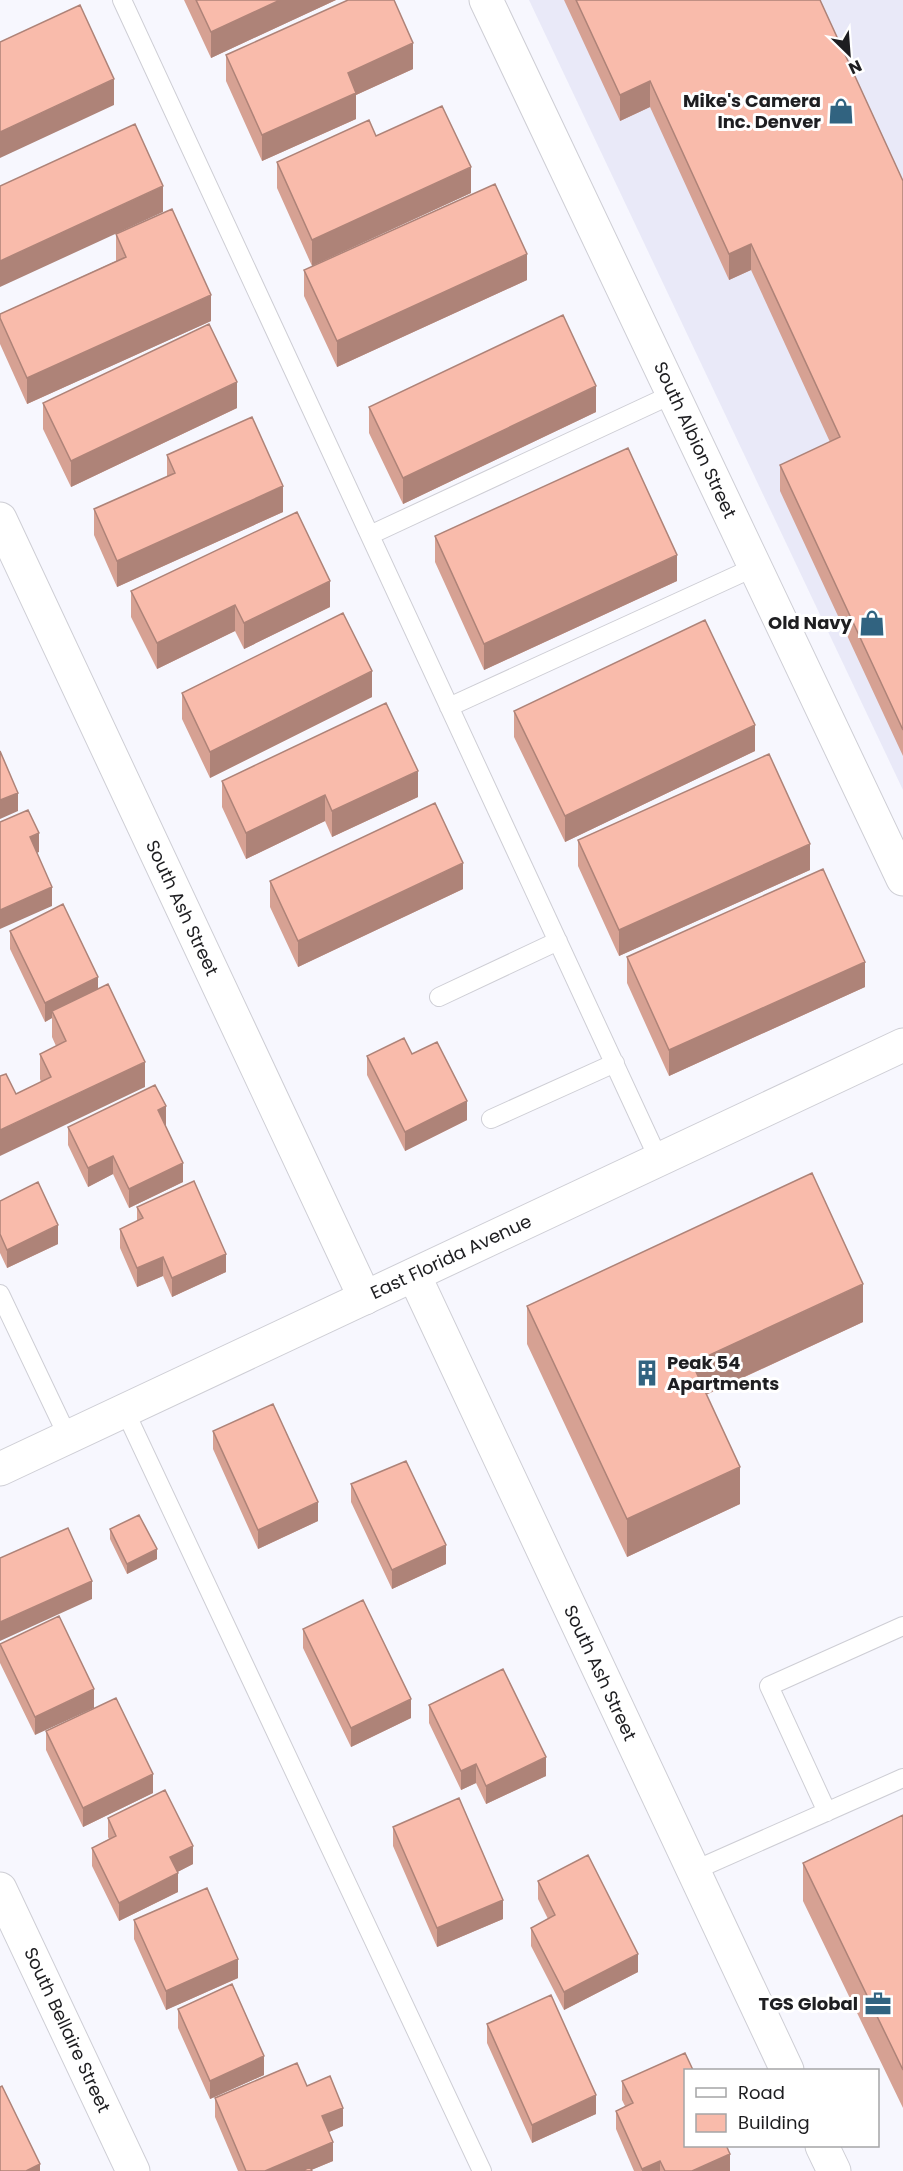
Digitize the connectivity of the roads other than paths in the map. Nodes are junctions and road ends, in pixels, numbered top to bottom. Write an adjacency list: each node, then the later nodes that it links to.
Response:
1 (122, 0): 5 (lane)
2 (486, 0): 3 (street, South Albion Street)
3 (673, 394): 5 (lane); 6 (street, South Albion Street)
4 (0, 519): 17 (street, South Ash Street)
5 (370, 535): 7 (lane)
6 (755, 567): 7 (lane); 8 (street, South Albion Street)
7 (449, 707): 9 (lane)
8 (903, 879)
9 (558, 941): 10 (lane); 12 (lane)
10 (439, 997)
11 (903, 1045): 14 (street, East Florida Avenue)
12 (615, 1063): 13 (lane); 14 (lane)
13 (491, 1119)
14 (659, 1160): 15 (street, East Florida Avenue)
15 (414, 1275): 17 (street, East Florida Avenue); 24 (street, South Ash Street)
16 (0, 1294): 19 (lane)
17 (365, 1298): 18 (street, East Florida Avenue)
18 (125, 1411): 19 (street, East Florida Avenue); 29 (lane)
19 (68, 1437): 20 (street, East Florida Avenue)
20 (0, 1469)
21 (903, 1626): 23 (lane)
22 (903, 1778): 23 (lane)
23 (827, 1812): 24 (lane)
24 (693, 1871): 26 (street, South Ash Street)
25 (0, 1889): 28 (street, South Bellaire Street)
26 (787, 2069)
27 (823, 2147): 30 (street)
28 (133, 2171)
29 (482, 2171)
30 (834, 2171)

